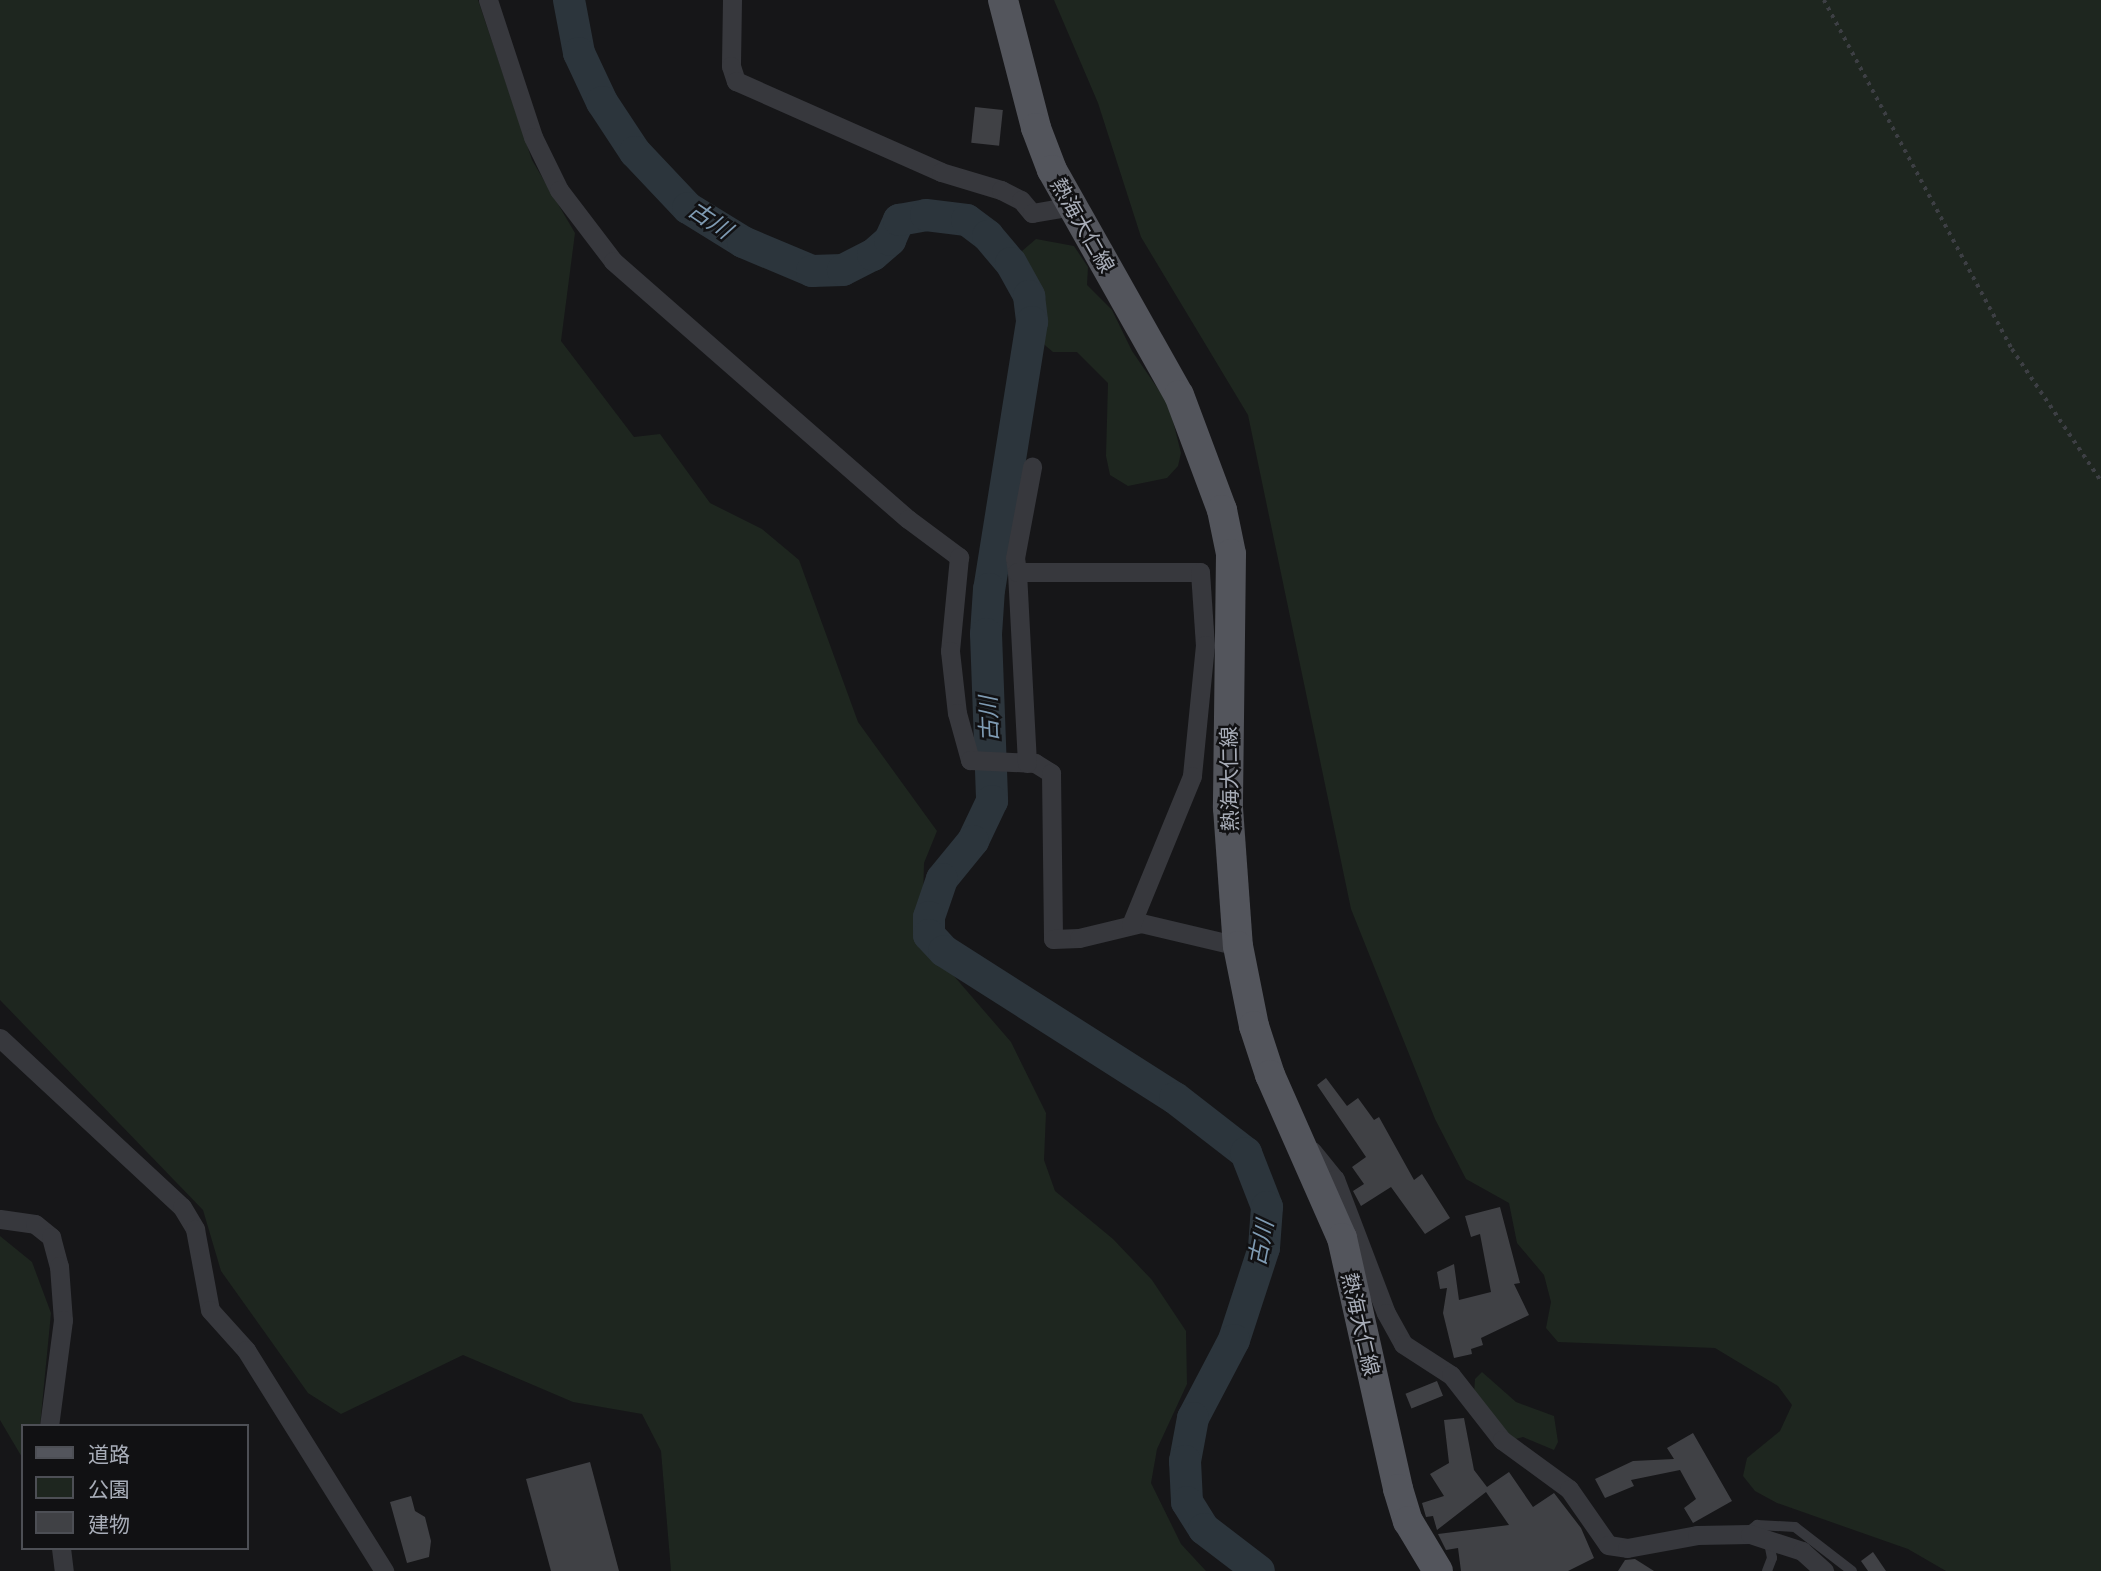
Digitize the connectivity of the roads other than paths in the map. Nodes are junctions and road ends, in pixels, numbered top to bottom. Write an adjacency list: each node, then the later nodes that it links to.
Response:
1 (488, 0): 7 (street)
2 (732, 0): 4 (street)
3 (1003, 0): 4 (main road, 熱海大仁線)
4 (1073, 206): 9 (main road, 熱海大仁線)
5 (1032, 467): 6 (street)
6 (1017, 572): 7 (street); 8 (street)
7 (1021, 763): 8 (street)
8 (1131, 925): 9 (street)
9 (1238, 946): 11 (main road, 熱海大仁線)
10 (0, 1038): 18 (street)
11 (1301, 1141): 14 (street); 19 (main road, 熱海大仁線)
12 (0, 1219): 13 (street)
13 (49, 1424)
14 (1747, 1533): 15 (street); 22 (lane)
15 (1768, 1537): 20 (lane); 21 (street)
16 (61, 1550): 17 (street)
17 (64, 1571)
18 (384, 1571)
19 (1438, 1571)
20 (1768, 1571)
21 (1825, 1571)
22 (1852, 1571)

